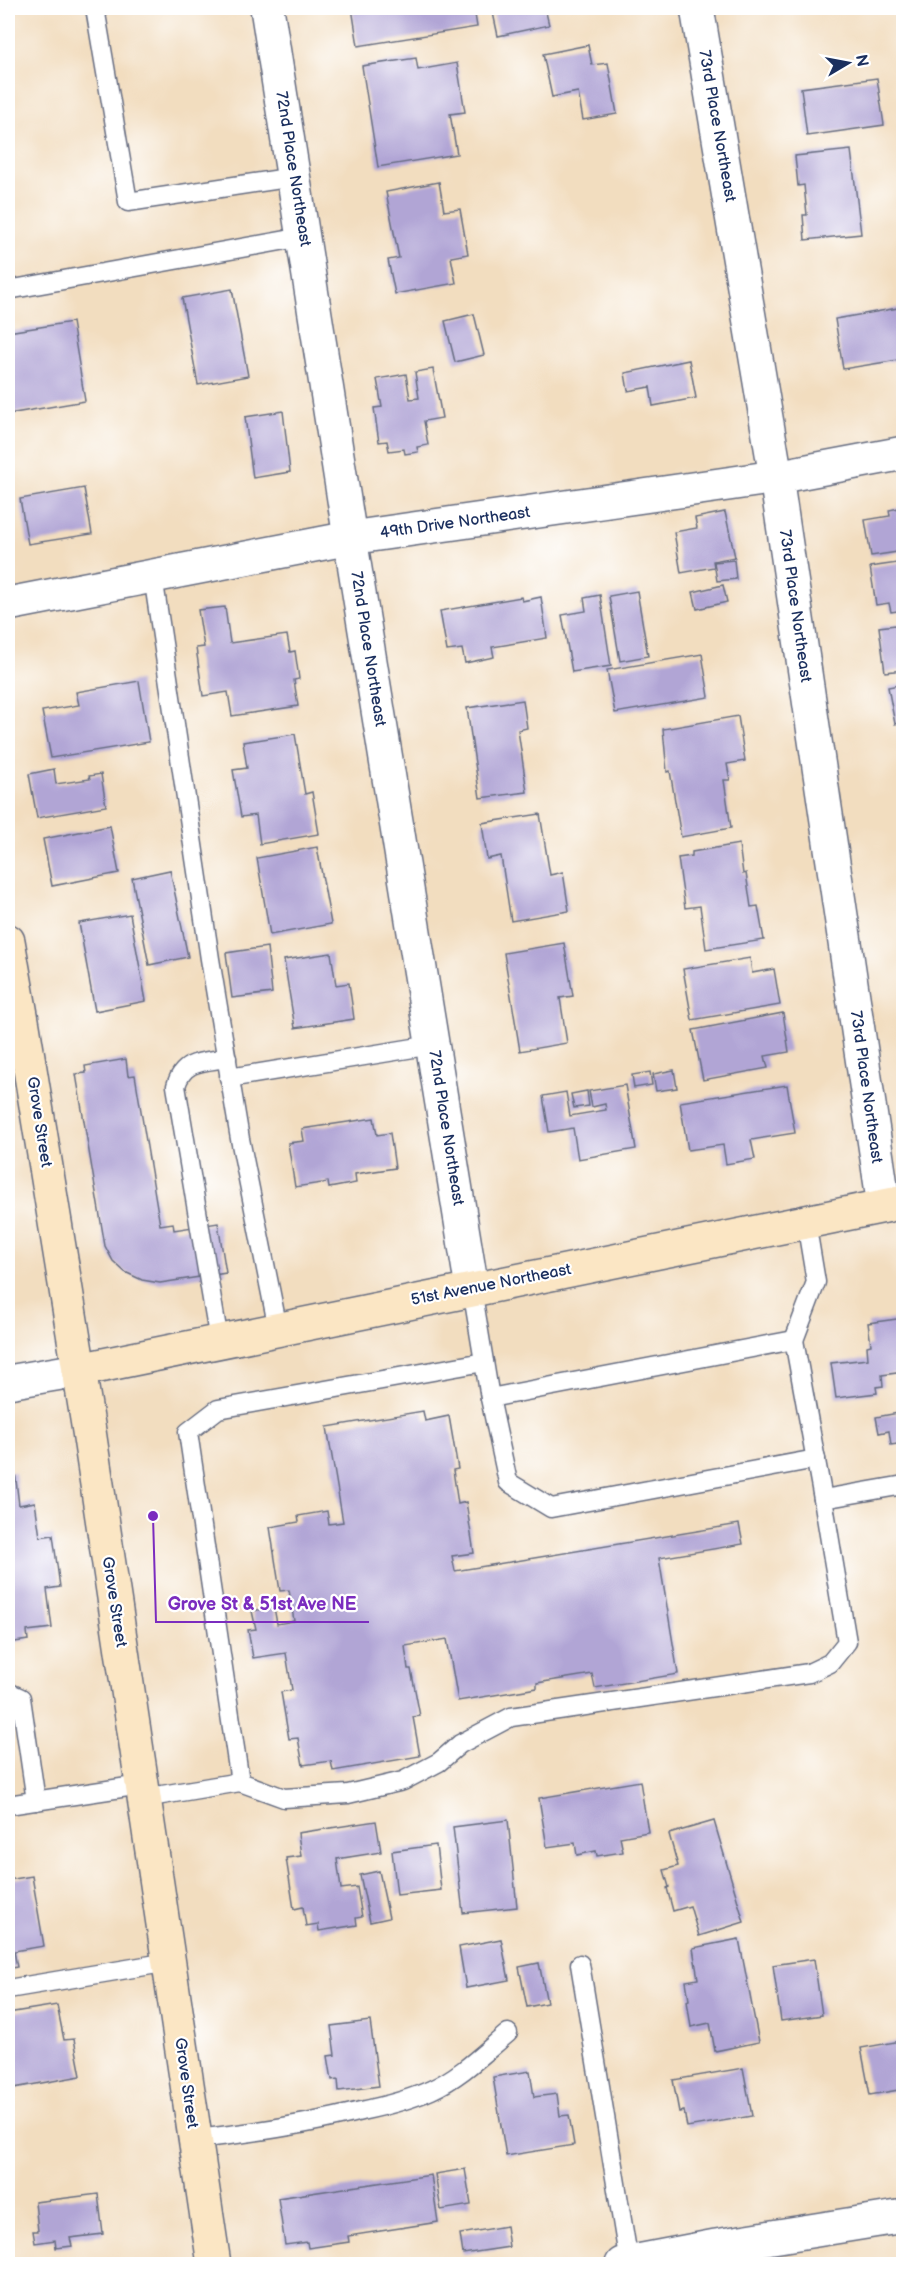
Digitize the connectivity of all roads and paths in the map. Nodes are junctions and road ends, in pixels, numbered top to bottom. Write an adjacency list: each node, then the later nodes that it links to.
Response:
1 (94, 8): 4 (lane)
2 (267, 8): 4 (street, 72nd Place Northeast)
3 (697, 8): 8 (street, 73rd Place Northeast)
4 (294, 177): 5 (street, 72nd Place Northeast)
5 (303, 237): 6 (lane); 9 (street, 72nd Place Northeast)
6 (8, 290)
7 (903, 453): 8 (street, 49th Drive Northeast)
8 (776, 477): 9 (street, 49th Drive Northeast); 16 (street, 73rd Place Northeast)
9 (350, 538): 10 (street, 49th Drive Northeast); 13 (street, 72nd Place Northeast)
10 (153, 576): 11 (street, 49th Drive Northeast); 14 (lane)
11 (8, 604)
12 (8, 941): 23 (street, Grove Street)
13 (432, 1045): 15 (lane); 18 (street, 72nd Place Northeast)
14 (226, 1058): 15 (lane); 21 (lane)
15 (230, 1078): 19 (lane)
16 (894, 1204): 17 (street, 51st Avenue Northeast)
17 (806, 1222): 18 (street, 51st Avenue Northeast); 20 (lane)
18 (472, 1289): 19 (street, 51st Avenue Northeast); 22 (lane)
19 (278, 1329): 21 (street, 51st Avenue Northeast)
20 (794, 1340): 25 (lane); 26 (lane)
21 (219, 1341): 23 (street, 51st Avenue Northeast)
22 (484, 1362): 25 (lane); 30 (lane)
23 (79, 1370): 24 (street); 31 (street, Grove Street)
24 (8, 1382)
25 (490, 1398): 26 (lane)
26 (816, 1459): 28 (lane)
27 (903, 1485): 28 (lane)
28 (823, 1499): 30 (lane)
29 (8, 1692): 32 (lane)
30 (240, 1782): 31 (lane)
31 (143, 1791): 32 (lane); 34 (street, Grove Street)
32 (36, 1801): 33 (lane)
33 (8, 1805)
34 (169, 1962): 36 (lane); 38 (street, Grove Street)
35 (580, 1964): 41 (lane)
36 (8, 1989)
37 (508, 2033): 38 (lane)
38 (195, 2139): 42 (street, Grove Street)
39 (903, 2216): 40 (street)
40 (718, 2255): 41 (street)
41 (625, 2264)
42 (214, 2265)

